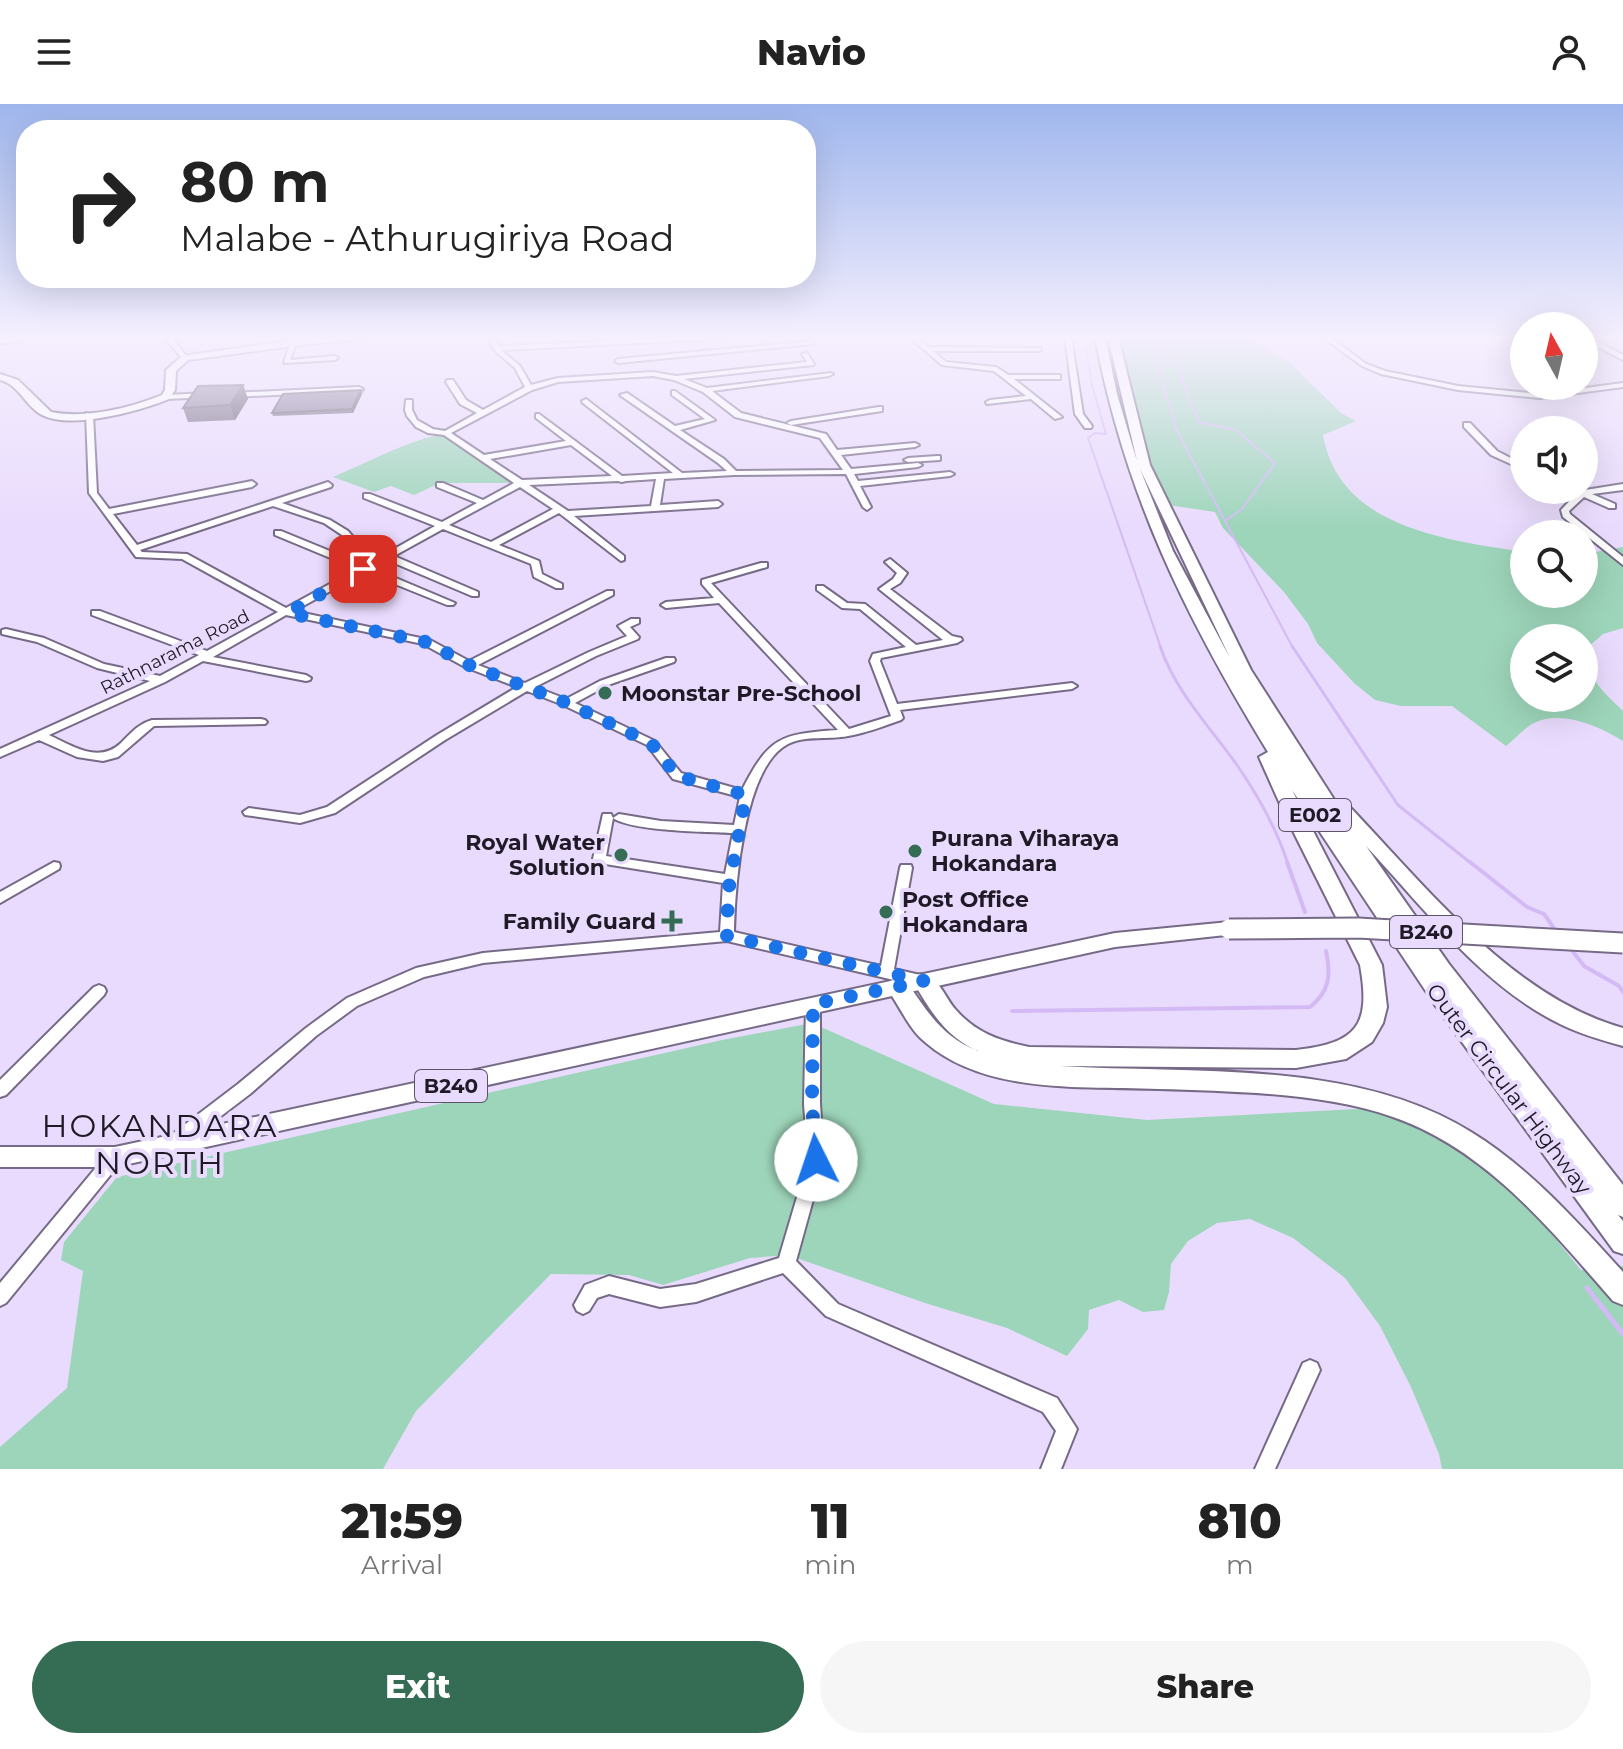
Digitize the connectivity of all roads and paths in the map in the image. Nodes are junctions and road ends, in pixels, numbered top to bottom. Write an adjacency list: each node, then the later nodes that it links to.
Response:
1 (35, 401): 18 (main road)
2 (155, 401): 18 (main road)
3 (462, 401): 17 (street)
4 (505, 401): 17 (street)
5 (586, 401): 38 (street)
6 (632, 401): 26 (street)
7 (685, 401): 22 (street)
8 (720, 401): 19 (street)
9 (1001, 401): 15 (street)
10 (1037, 401): 21 (street)
11 (1077, 401): 25 (street)
12 (1115, 401): 88 (highway, Outer Circular Highway / E002)
13 (1128, 401): 95 (highway, Outer Circular Highway / E002)
14 (409, 402): 27 (street)
15 (990, 402)
16 (879, 409): 23 (street)
17 (482, 413): 27 (street)
18 (89, 415): 57 (street)
19 (738, 415): 22 (street); 23 (street)
20 (539, 416): 28 (street)
21 (1058, 417)
22 (711, 420): 26 (street)
23 (785, 424): 30 (street)
24 (1467, 425): 33 (street)
25 (1088, 426)
26 (674, 429): 36 (street)
27 (446, 433): 31 (street)
28 (572, 442): 31 (street); 40 (street)
29 (915, 445): 30 (street)
30 (835, 453): 35 (street)
31 (482, 458): 41 (street)
32 (937, 458): 35 (street)
33 (1510, 461)
34 (918, 465): 35 (street)
35 (846, 469): 36 (street); 43 (street)
36 (734, 473): 38 (street)
37 (950, 474): 43 (street)
38 (681, 476): 39 (street)
39 (660, 477): 40 (street); 56 (street)
40 (622, 480): 41 (street)
41 (520, 483): 50 (street, Rathnarama Road); 58 (street)
42 (252, 484): 57 (street)
43 (855, 484): 55 (street)
44 (328, 485): 51 (street)
45 (440, 485): 50 (street)
46 (1623, 487): 47 (street)
47 (1598, 490)
48 (367, 496): 59 (street)
49 (1598, 500): 54 (street)
50 (484, 503): 59 (street, Rathnarama Road)
51 (276, 504): 62 (street); 63 (street)
52 (718, 504): 56 (street)
53 (1570, 504): 66 (street)
54 (1612, 506)
55 (867, 507)
56 (655, 509): 58 (street)
57 (107, 512): 62 (street)
58 (562, 512): 61 (street); 64 (street)
59 (440, 527): 61 (street); 63 (street, Rathnarama Road)
60 (278, 533): 68 (street)
61 (491, 546): 69 (street)
62 (135, 549): 77 (street)
63 (385, 557): 68 (street, Rathnarama Road); 72 (street)
64 (621, 558)
65 (890, 562): 80 (street)
66 (1623, 562)
67 (764, 565): 73 (street)
68 (363, 569): 74 (street); 77 (street, Rathnarama Road)
69 (559, 586)
70 (820, 588): 80 (street)
71 (610, 593): 83 (street)
72 (475, 594)
73 (719, 600): 75 (street); 92 (street)
74 (450, 603)
75 (666, 605)
76 (96, 613): 81 (street)
77 (288, 613): 81 (street, Rathnarama Road); 83 (street)
78 (635, 621): 87 (street)
79 (6, 632): 85 (street)
80 (915, 649): 90 (street)
81 (206, 656): 84 (street); 85 (street, Rathnarama Road)
82 (670, 660): 89 (street)
83 (469, 665): 87 (street)
84 (306, 678)
85 (161, 680): 93 (street, Rathnarama Road)
86 (1072, 686): 90 (street)
87 (522, 687): 89 (street); 97 (street)
88 (1241, 694): 106 (highway); 115 (highway, Outer Circular Highway / E002)
89 (567, 703): 96 (street)
90 (892, 708): 92 (street)
91 (261, 722): 93 (street)
92 (847, 733): 96 (street)
93 (39, 735): 94 (street, Rathnarama Road)
94 (0, 753)
95 (1301, 766): 109 (highway); 114 (highway, Outer Circular Highway / E002)
96 (746, 795): 98 (street)
97 (249, 812)
98 (740, 829): 101 (street); 101 (street)
99 (54, 866): 102 (street)
100 (906, 868): 105 (street)
101 (730, 879): 103 (street)
102 (0, 898)
103 (727, 936): 105 (street); 111 (street)
104 (1623, 943): 106 (main road, B240, bridge)
105 (893, 979): 106 (main road, B240); 108 (main road, B240); 117 (highway)
106 (924, 981)
107 (99, 991): 110 (street)
108 (813, 1004): 111 (main road, B240); 116 (street)
109 (1623, 1037)
110 (0, 1090)
111 (172, 1144): 113 (main road, B240)
112 (0, 1157): 113 (main road, B240)
113 (115, 1157): 118 (street)
114 (1623, 1205)
115 (1623, 1242)
116 (786, 1264): 119 (street); 121 (street)
117 (1623, 1292)
118 (0, 1297)
119 (583, 1305)
120 (1310, 1370): 122 (street)
121 (1051, 1469)
122 (1265, 1469)

